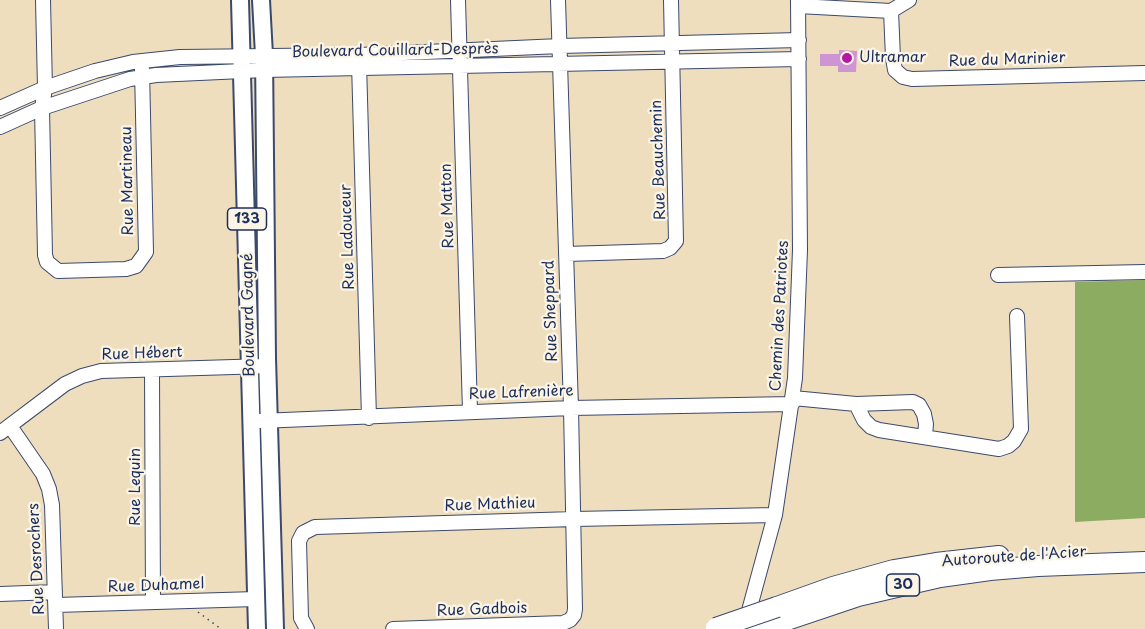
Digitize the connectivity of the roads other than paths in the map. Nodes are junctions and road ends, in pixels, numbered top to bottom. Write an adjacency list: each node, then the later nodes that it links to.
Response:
1 (43, 0): 25 (street)
2 (240, 0): 18 (main road, Boulevard Gagné / 133)
3 (261, 0): 19 (main road, Boulevard Gagné / 133)
4 (458, 0): 13 (street, Rue Matton)
5 (558, 0): 12 (street, Rue Sheppard)
6 (671, 0): 11 (street, Rue Beauchemin)
7 (909, 0): 9 (street)
8 (798, 3): 9 (street); 10 (street, Chemin des Patriotes)
9 (891, 11): 23 (street, Rue du Marinier)
10 (799, 40): 11 (street, Boulevard Couillard-Desprès); 15 (street, Chemin des Patriotes)
11 (672, 44): 12 (street, Boulevard Couillard-Desprès); 17 (street, Rue Beauchemin)
12 (560, 46): 13 (street, Boulevard Couillard-Desprès); 20 (street, Rue Sheppard)
13 (460, 51): 14 (street, Boulevard Couillard-Desprès); 21 (street, Rue Matton)
14 (359, 55): 19 (street, Boulevard Couillard-Desprès); 22 (street, Rue Ladouceur)
15 (800, 59): 17 (street, Boulevard Couillard-Desprès); 35 (street, Chemin des Patriotes)
16 (142, 61): 18 (street, Boulevard Couillard-Desprès); 24 (street, Rue Martineau); 25 (street, Boulevard Couillard-Desprès)
17 (672, 61): 20 (street, Boulevard Couillard-Desprès); 29 (street, Rue Beauchemin)
18 (243, 63): 19 (street, Boulevard Couillard-Desprès); 24 (street, Boulevard Couillard-Desprès); 33 (main road, Boulevard Gagné / 133)
19 (264, 63): 22 (street, Boulevard Couillard-Desprès); 33 (main road, Boulevard Gagné / 133)
20 (560, 64): 21 (street, Boulevard Couillard-Desprès); 29 (street, Rue Sheppard)
21 (460, 66): 22 (street, Boulevard Couillard-Desprès); 38 (street, Rue Matton)
22 (360, 70): 39 (street, Rue Ladouceur)
23 (1145, 73)
24 (143, 77): 27 (street, Boulevard Couillard-Desprès); 27 (street, Rue Martineau)
25 (45, 88): 26 (street, Boulevard Couillard-Desprès); 27 (street)
26 (0, 108)
27 (42, 108): 28 (street, Boulevard Couillard-Desprès)
28 (0, 127)
29 (566, 254): 37 (street, Rue Sheppard)
30 (1145, 272): 31 (street)
31 (998, 275)
32 (1017, 316): 42 (street)
33 (259, 367): 34 (street, Rue Hébert); 40 (main road, Boulevard Gagné / 133)
34 (152, 371): 41 (street, Rue Hébert); 51 (street, Rue Lequin)
35 (792, 401): 36 (street, Rue Lafrenière); 37 (street, Rue Lafrenière); 43 (street, Chemin des Patriotes)
36 (856, 404): 42 (street); 42 (street, Rue Lafrenière)
37 (571, 408): 38 (street, Rue Lafrenière); 44 (street, Rue Sheppard)
38 (470, 411): 39 (street, Rue Lafrenière)
39 (369, 418): 40 (street, Rue Lafrenière)
40 (260, 421): 50 (main road, Boulevard Gagné / 133); 57 (main road, Boulevard Gagné / 133)
41 (5, 429): 49 (street, Rue Desrochers)
42 (925, 436)
43 (775, 515): 44 (street, Rue Mathieu); 60 (street, Chemin des Patriotes)
44 (574, 519): 52 (street, Rue Sheppard); 54 (street, Rue Mathieu)
45 (1145, 549): 46 (highway, Autoroute de l'Acier / 30)
46 (1038, 560): 47 (highway, Autoroute de l'Acier / 30); 53 (highway, Autoroute de l'Acier / 30)
47 (1145, 562)
48 (0, 594): 49 (street, Rue Duhamel)
49 (56, 599): 51 (street, Rue Duhamel); 55 (street, Rue Desrochers)
50 (256, 599): 51 (street, Rue Duhamel); 56 (main road, Boulevard Gagné / 133)
51 (153, 602)
52 (570, 620): 58 (street, Rue Gadbois)
53 (770, 620): 59 (highway, Autoroute de l'Acier / 30, bridge)
54 (306, 628)
55 (56, 629)
56 (257, 629)
57 (275, 629)
58 (393, 629)
59 (715, 629)
60 (744, 629)

